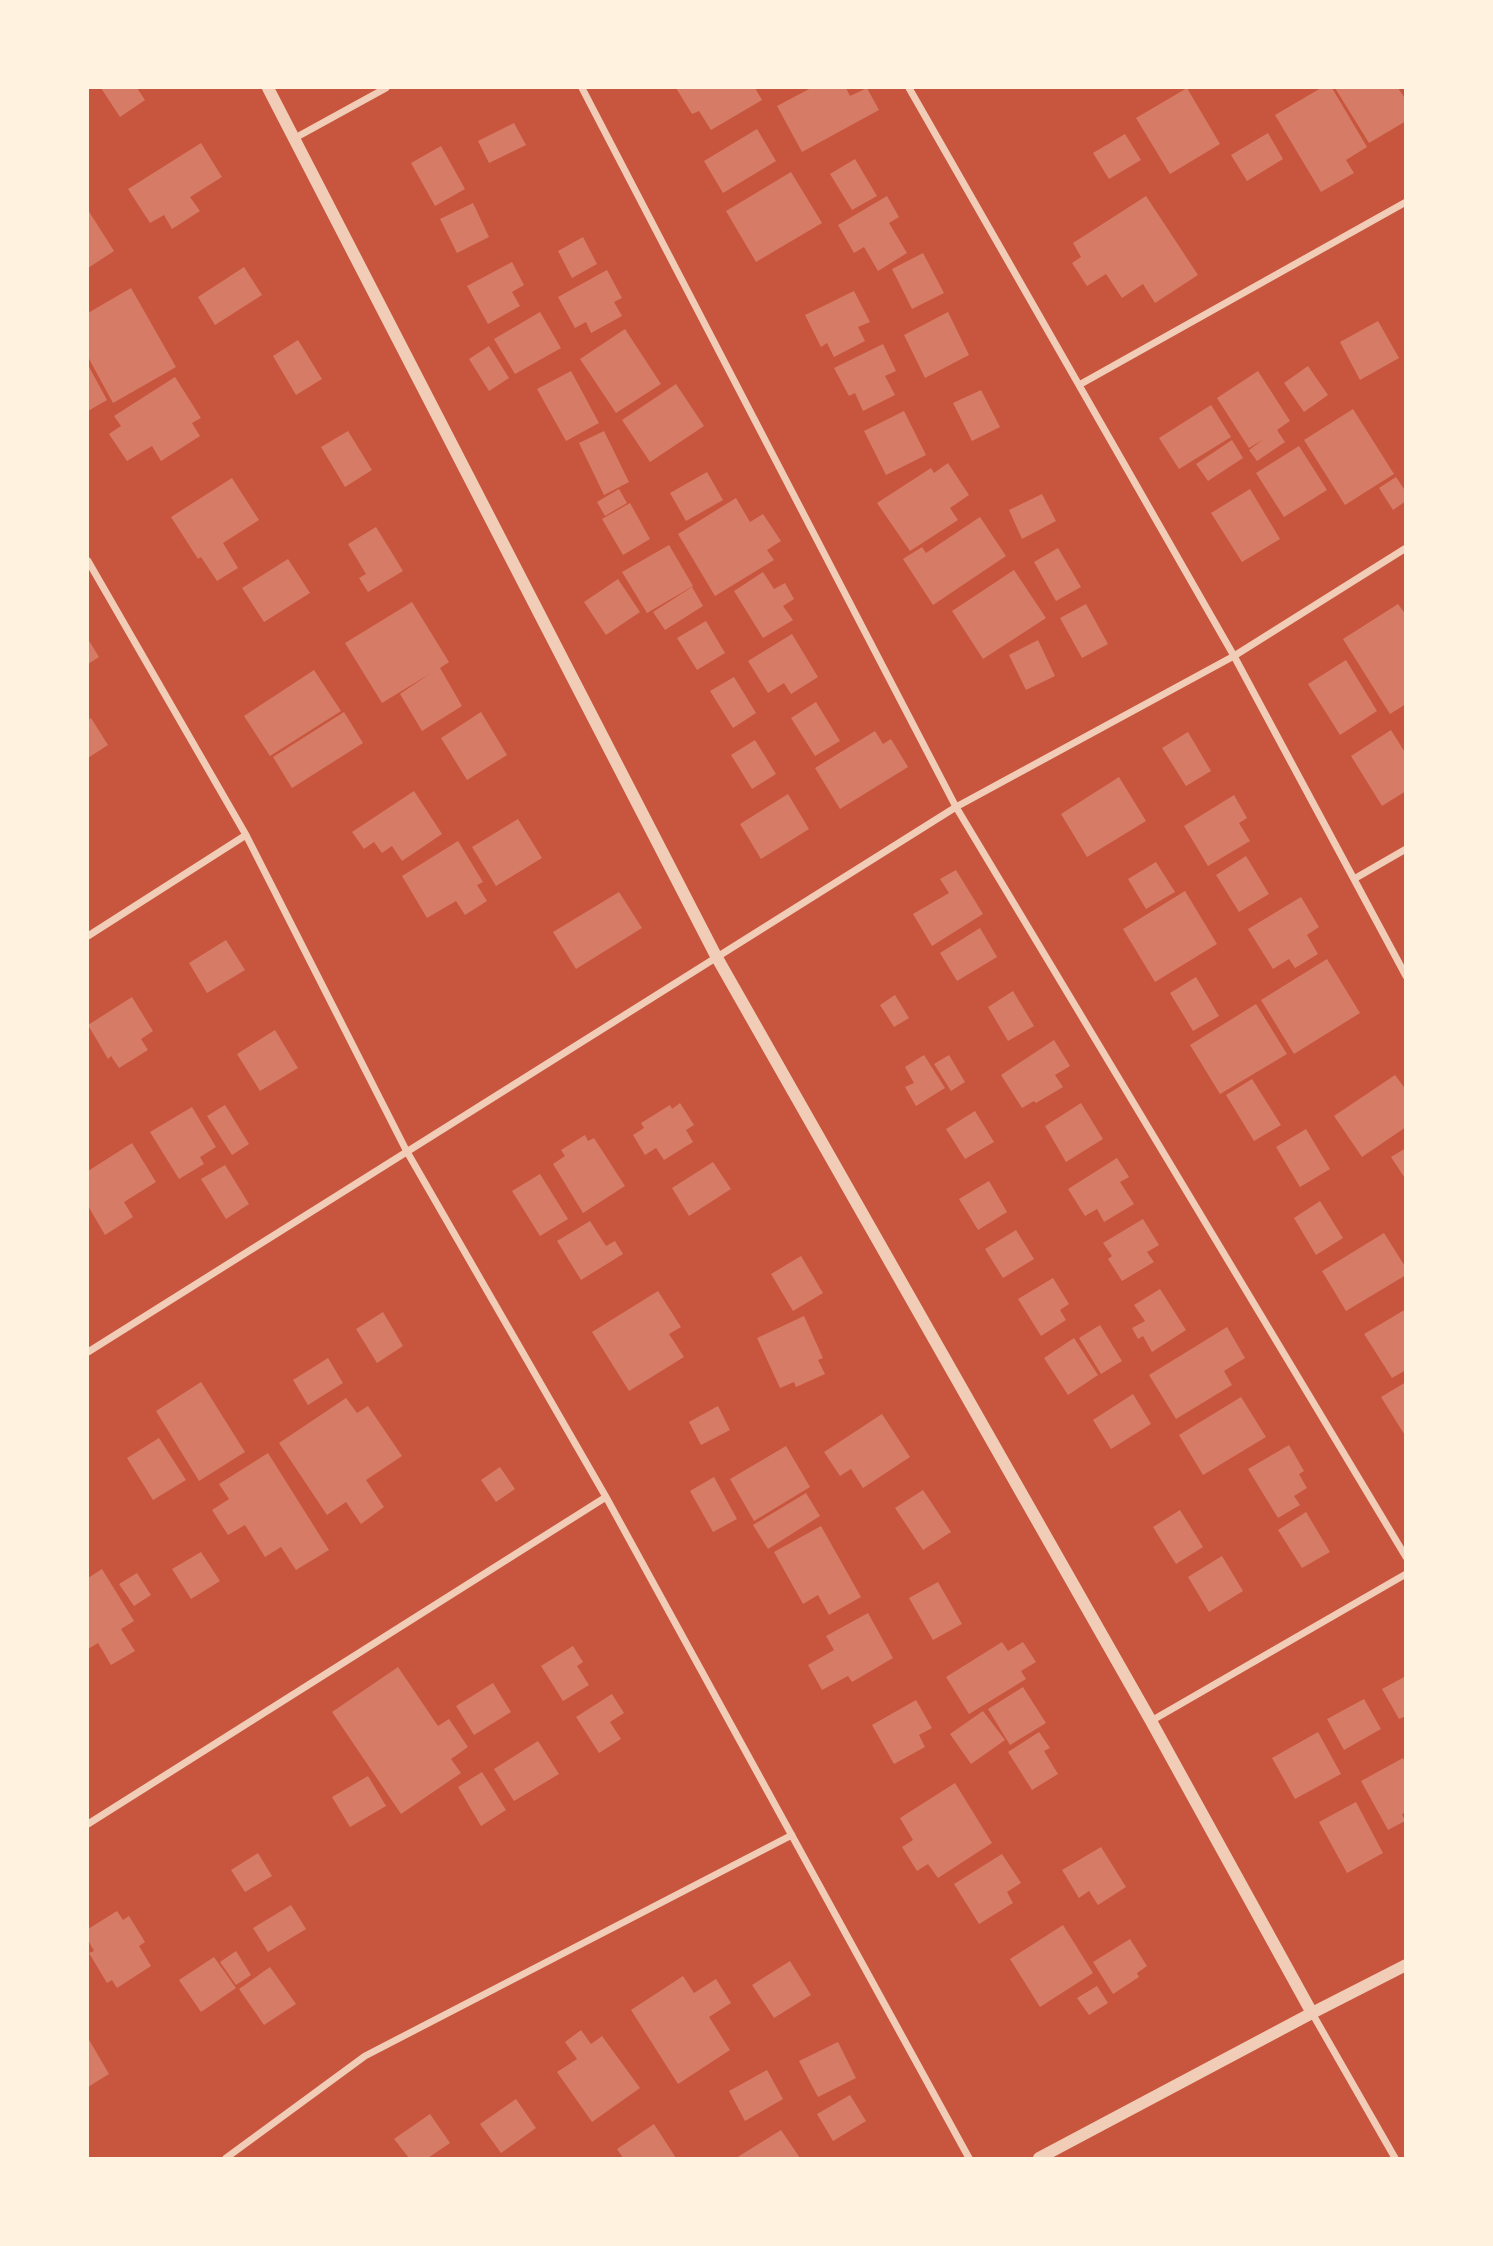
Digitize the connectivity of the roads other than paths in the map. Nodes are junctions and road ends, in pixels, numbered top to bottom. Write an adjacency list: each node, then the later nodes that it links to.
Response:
1 (268, 88): 5 (street)
2 (386, 88): 5 (street)
3 (582, 88): 11 (street)
4 (909, 88): 7 (street)
5 (295, 138): 16 (street)
6 (1405, 202): 7 (street)
7 (1079, 385): 10 (street)
8 (1405, 548): 10 (street)
9 (88, 561): 12 (street)
10 (1234, 656): 11 (street); 14 (street)
11 (956, 807): 16 (street); 21 (street)
12 (246, 835): 15 (street); 18 (street)
13 (1405, 849): 14 (street)
14 (1354, 879): 17 (street)
15 (88, 936)
16 (716, 956): 18 (street); 23 (street)
17 (1405, 976)
18 (406, 1150): 19 (street); 20 (street)
19 (88, 1352)
20 (606, 1497): 24 (street); 25 (street)
21 (1405, 1557)
22 (1405, 1574): 23 (street)
23 (1152, 1721): 27 (street)
24 (88, 1824)
25 (792, 1835): 28 (street); 29 (street)
26 (1405, 1965): 27 (street)
27 (1312, 2012): 30 (street); 31 (street)
28 (226, 2158)
29 (969, 2158)
30 (1039, 2158)
31 (1395, 2158)

